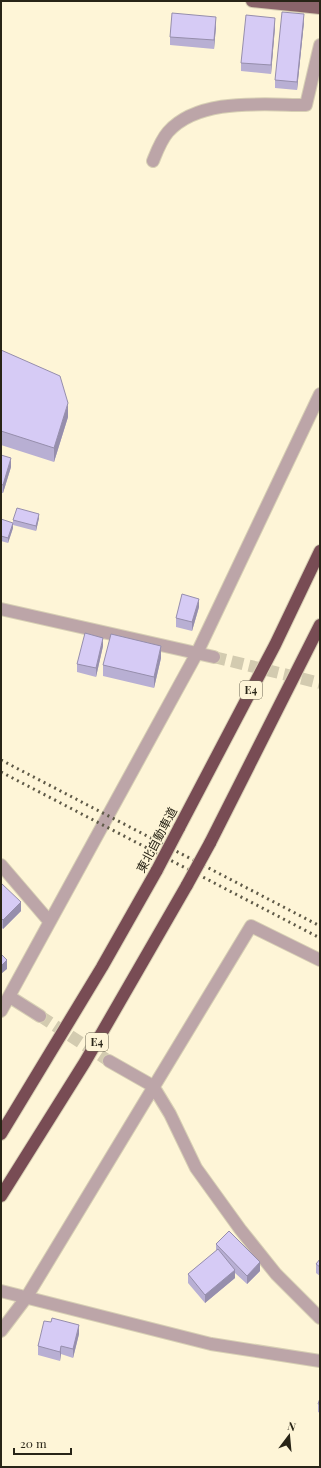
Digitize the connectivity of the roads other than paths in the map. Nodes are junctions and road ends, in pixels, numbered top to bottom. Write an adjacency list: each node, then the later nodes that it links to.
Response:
1 (252, 1): 2 (main road)
2 (320, 8)
3 (320, 45): 4 (street)
4 (153, 161)
5 (320, 394): 9 (street)
6 (320, 551): 19 (highway, 東北自動車道 / E4, bridge)
7 (1, 609): 9 (street)
8 (320, 625): 20 (highway, E4, bridge)
9 (197, 653): 10 (street); 12 (street)
10 (214, 657)
11 (1, 865): 12 (street)
12 (49, 921): 14 (street)
13 (320, 960): 18 (street)
14 (10, 996): 15 (street); 16 (street)
15 (1, 1010)
16 (40, 1016)
17 (109, 1061): 18 (street)
18 (153, 1086): 22 (street); 23 (street)
19 (1, 1134)
20 (1, 1196)
21 (1, 1292): 22 (street)
22 (26, 1298): 24 (street); 25 (street)
23 (320, 1318)
24 (1, 1331)
25 (320, 1361)

